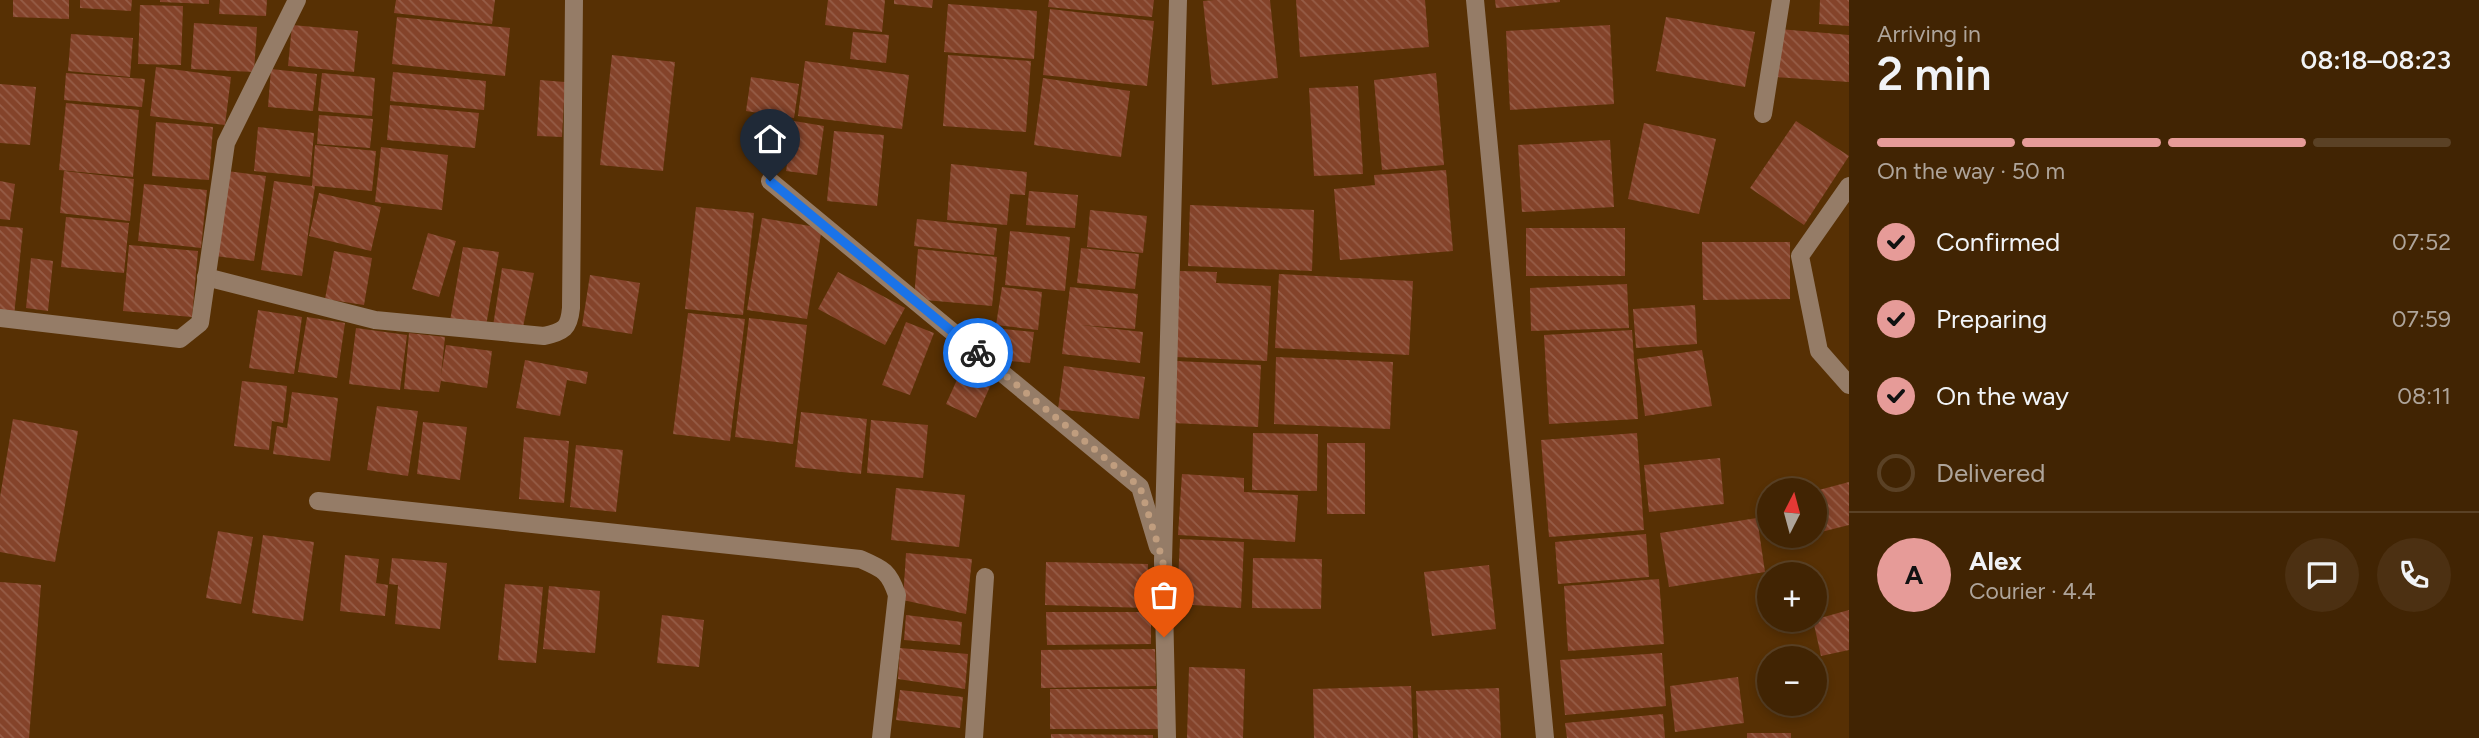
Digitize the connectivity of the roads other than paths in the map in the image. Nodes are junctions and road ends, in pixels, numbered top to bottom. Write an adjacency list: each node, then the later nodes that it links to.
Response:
1 (297, 0): 9 (street)
2 (574, 0): 9 (street)
3 (1178, 0): 13 (street)
4 (1475, 0): 18 (street)
5 (1781, 0): 6 (street)
6 (1763, 114)
7 (770, 181): 13 (street)
8 (1849, 186): 11 (street)
9 (206, 277): 10 (street)
10 (0, 318)
11 (1849, 385)
12 (318, 501): 15 (street)
13 (1163, 561): 17 (street)
14 (985, 577): 16 (street)
15 (881, 738)
16 (974, 738)
17 (1167, 738)
18 (1545, 738)

